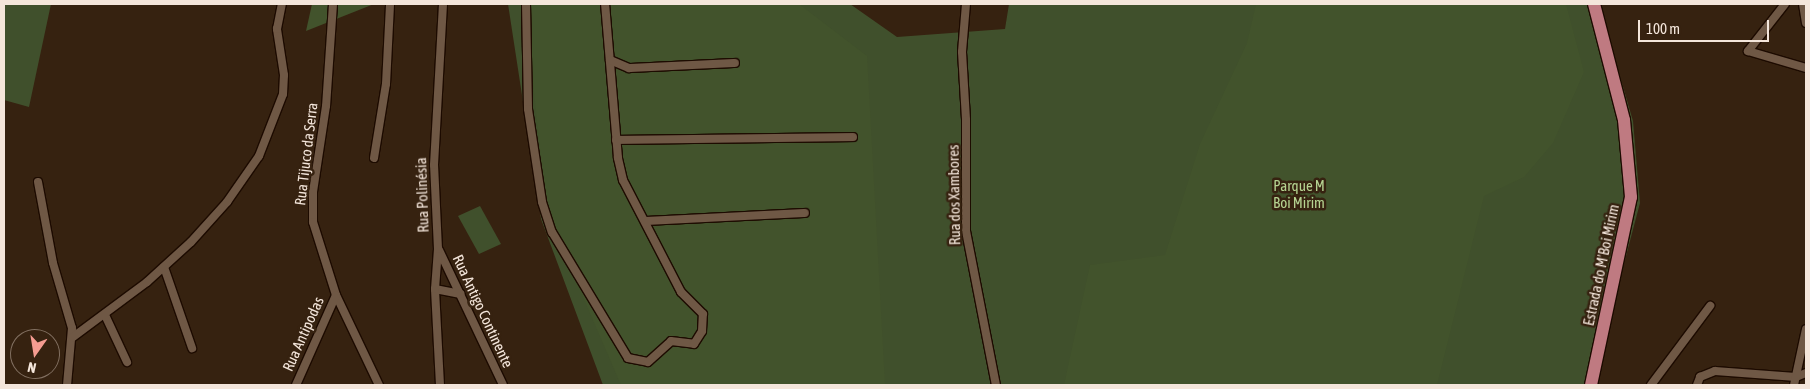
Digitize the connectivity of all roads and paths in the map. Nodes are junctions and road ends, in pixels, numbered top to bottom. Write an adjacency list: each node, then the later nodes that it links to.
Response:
1 (282, 4): 22 (street)
2 (333, 4): 25 (street, Rua Tijuco da Serra)
3 (390, 4): 17 (street)
4 (443, 4): 21 (street, Rua Polinésia)
5 (526, 4): 20 (street)
6 (605, 4): 12 (street)
7 (966, 4): 34 (street, Rua dos Xambores)
8 (1594, 4): 40 (main road, Estrada do M'Boi Mirim)
9 (1785, 4): 14 (street)
10 (1803, 4): 11 (street)
11 (1806, 23)
12 (610, 60): 13 (street); 16 (street)
13 (736, 63)
14 (1806, 68)
15 (852, 137): 16 (street)
16 (616, 140): 20 (street)
17 (374, 158)
18 (38, 182): 29 (street)
19 (805, 213): 20 (street)
20 (645, 221)
21 (438, 248): 23 (street, Rua Polinésia); 24 (street, Rua Antigo Continente)
22 (164, 267): 27 (street); 30 (street)
23 (435, 289): 24 (street); 38 (street, Rua Polinésia)
24 (461, 294): 39 (street, Rua Antigo Continente)
25 (336, 295): 36 (street, Rua Antipodas); 37 (street, Rua Tijuco da Serra)
26 (1710, 306): 41 (street)
27 (105, 315): 29 (street); 31 (street)
28 (1806, 329): 33 (street)
29 (73, 337): 35 (street)
30 (192, 348)
31 (127, 362)
32 (1806, 373): 33 (street)
33 (1796, 376): 42 (street); 43 (street)
34 (996, 384)
35 (67, 385)
36 (296, 385)
37 (379, 385)
38 (440, 385)
39 (503, 385)
40 (1592, 385)
41 (1651, 385)
42 (1696, 385)
43 (1794, 385)

